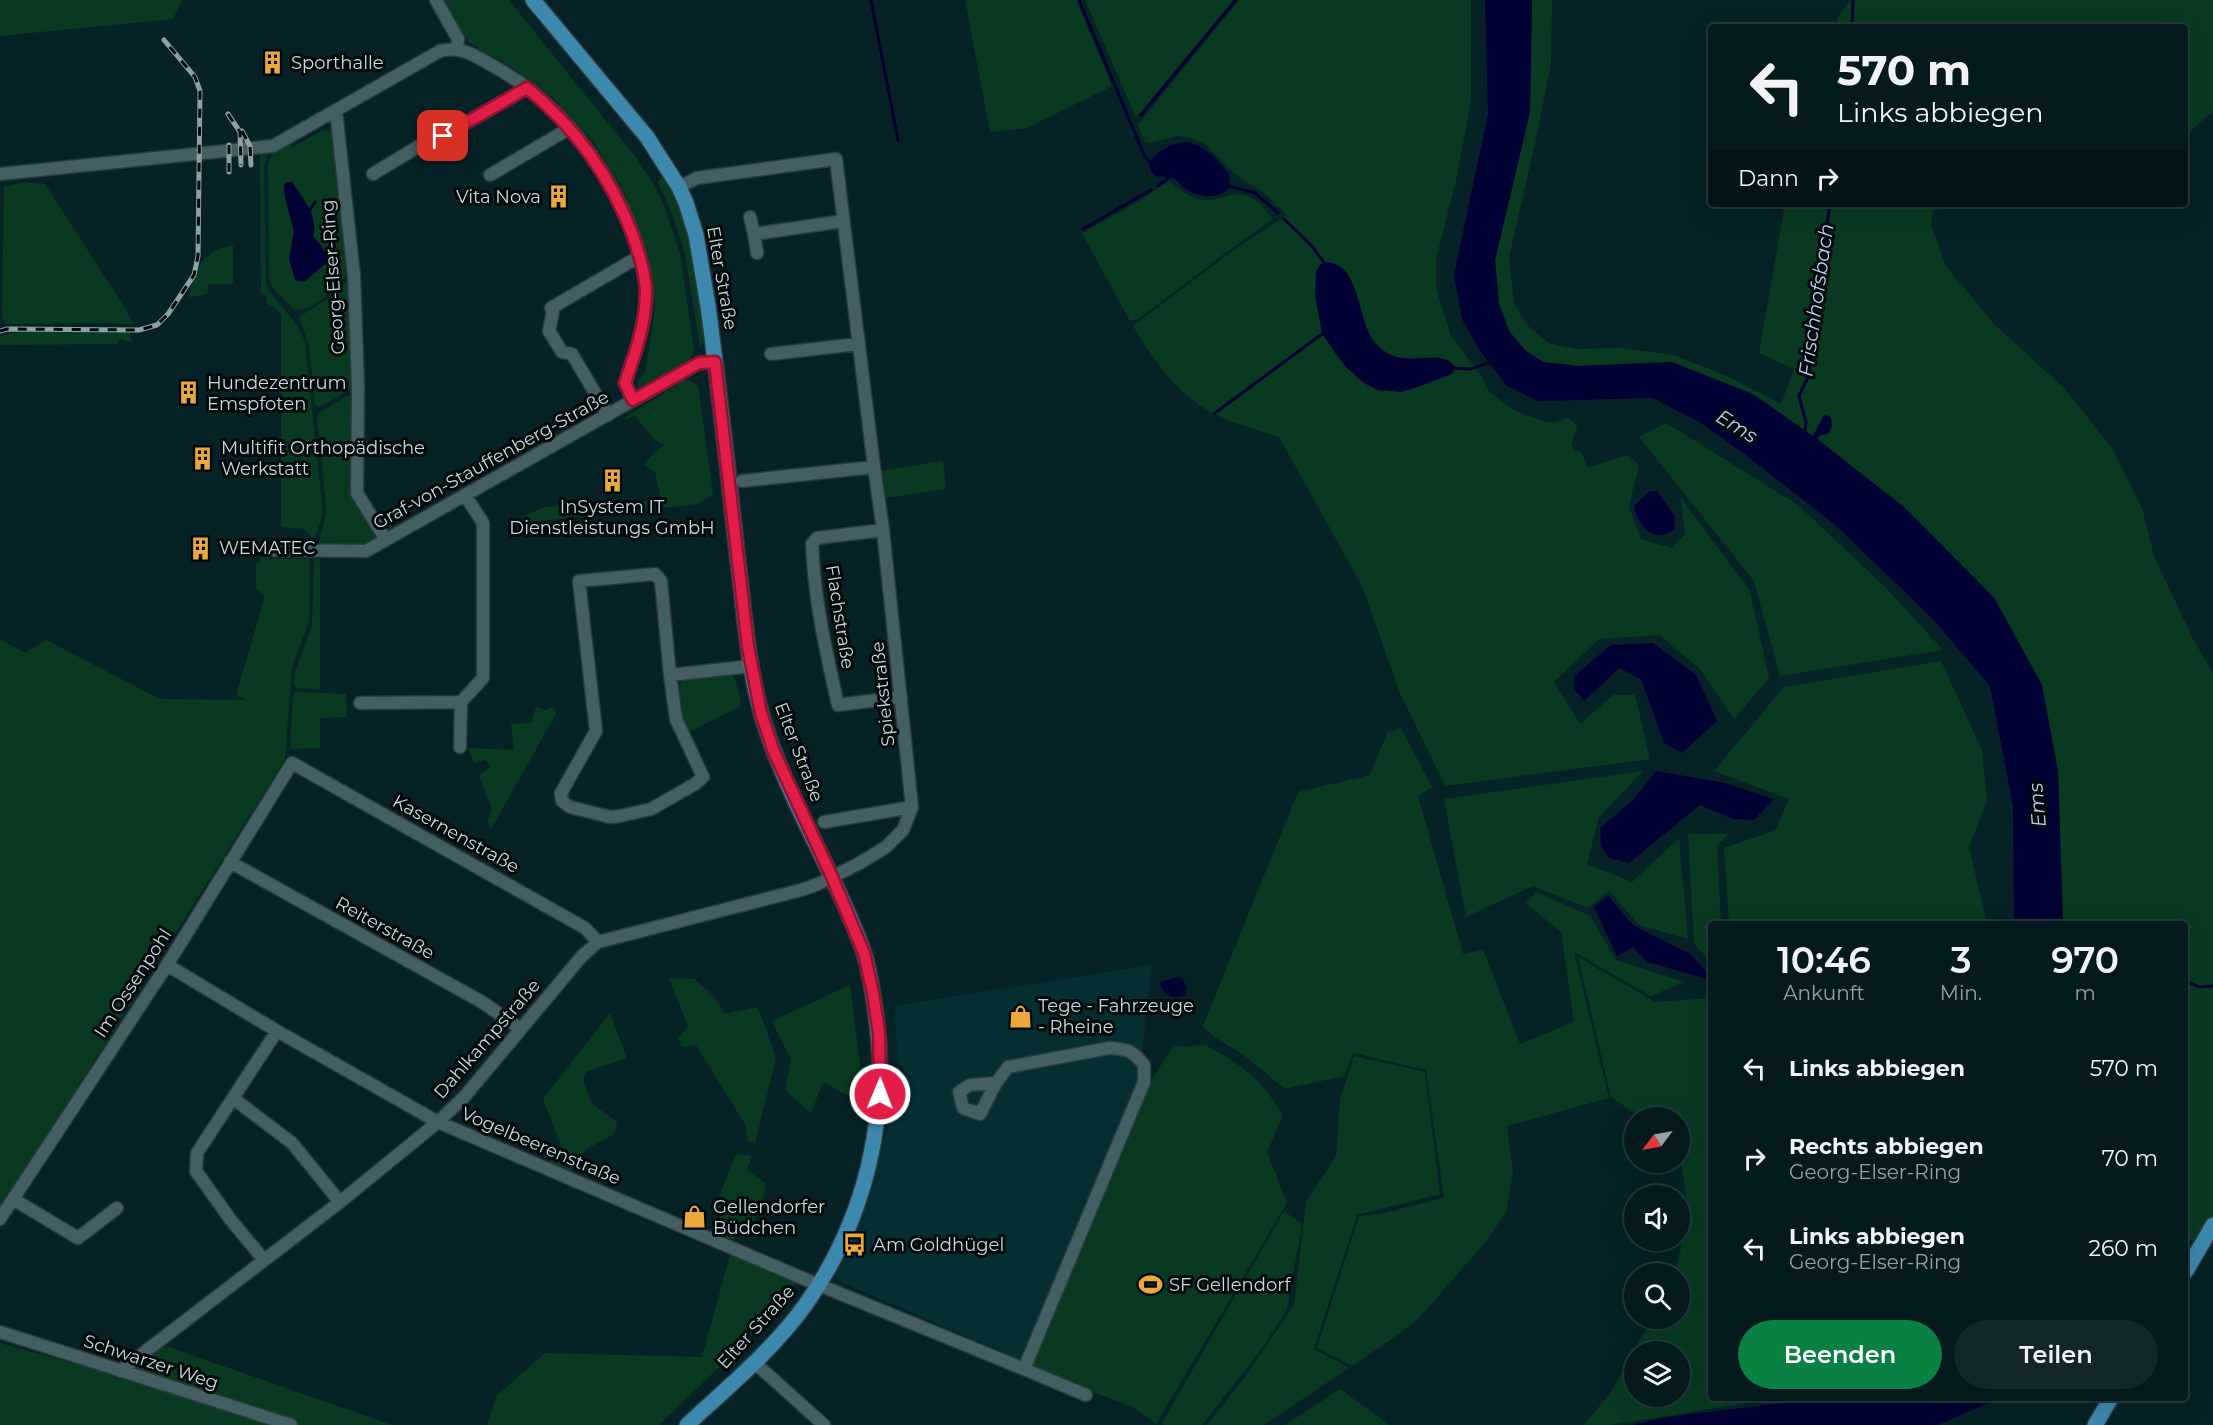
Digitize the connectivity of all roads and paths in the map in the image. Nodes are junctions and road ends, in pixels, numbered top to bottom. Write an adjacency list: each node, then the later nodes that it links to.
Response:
1 (436, 0): 3 (street)
2 (533, 0): 10 (main road, Elter Straße)
3 (457, 49): 4 (street); 5 (street)
4 (527, 88): 6 (street); 8 (street)
5 (336, 111): 7 (street); 25 (street, Georg-Elser-Ring)
6 (570, 128): 9 (street); 15 (street)
7 (0, 174)
8 (373, 174)
9 (490, 175)
10 (679, 187): 12 (street, Spiekstraße); 18 (main road, Elter Straße)
11 (750, 217): 13 (street)
12 (844, 221): 13 (street); 16 (street, Spiekstraße)
13 (754, 234): 14 (street)
14 (758, 253)
15 (640, 256): 19 (street); 20 (street)
16 (858, 344): 17 (street); 21 (street, Spiekstraße)
17 (771, 354)
18 (715, 362): 19 (street, Graf-von-Stauffenberg-Straße); 27 (main road, Elter Straße)
19 (633, 400): 20 (street, Graf-von-Stauffenberg-Straße)
20 (608, 414): 23 (street, Graf-von-Stauffenberg-Straße)
21 (873, 467): 22 (street); 24 (street, Spiekstraße)
22 (742, 481)
23 (465, 495): 25 (street, Graf-von-Stauffenberg-Straße); 30 (street)
24 (883, 530): 29 (street, Spiekstraße); 29 (street, Flachstraße)
25 (386, 540): 26 (street, Graf-von-Stauffenberg-Straße)
26 (274, 550)
27 (752, 666): 28 (street); 37 (main road, Elter Straße)
28 (670, 675): 28 (street)
29 (901, 697): 34 (street, Spiekstraße)
30 (460, 702): 31 (street); 32 (street)
31 (360, 703)
32 (460, 747)
33 (292, 763): 36 (street, Im Ossenpohl); 38 (street, Kasernenstraße)
34 (912, 807): 35 (street); 37 (street)
35 (824, 822)
36 (230, 862): 39 (street, Im Ossenpohl); 40 (street, Reiterstraße)
37 (832, 877): 38 (street, Dahlkampstraße); 52 (main road, Elter Straße)
38 (598, 942): 40 (street, Dahlkampstraße)
39 (166, 965): 41 (street, Vogelbeerenstraße); 45 (street, Im Ossenpohl)
40 (521, 1029): 44 (street, Dahlkampstraße)
41 (277, 1031): 43 (street); 44 (street, Vogelbeerenstraße)
42 (996, 1083): 55 (street)
43 (234, 1099): 46 (street); 50 (street)
44 (438, 1122): 46 (street, Dahlkampstraße); 52 (street, Vogelbeerenstraße)
45 (13, 1199): 47 (street); 48 (street, Im Ossenpohl)
46 (340, 1202): 50 (street, Dahlkampstraße)
47 (117, 1208)
48 (0, 1219)
49 (2213, 1225): 51 (main road)
50 (264, 1260): 56 (street, Dahlkampstraße)
51 (2188, 1268)
52 (819, 1284): 54 (main road, Elter Straße); 55 (street)
53 (0, 1332): 56 (street, Schwarzer Weg)
54 (755, 1363): 60 (main road, Elter Straße); 61 (street)
55 (1024, 1369): 57 (street)
56 (120, 1371): 59 (street, Schwarzer Weg)
57 (1086, 1395)
58 (2109, 1401): 62 (main road)
59 (291, 1425)
60 (687, 1425)
61 (824, 1425)
62 (2095, 1425)

